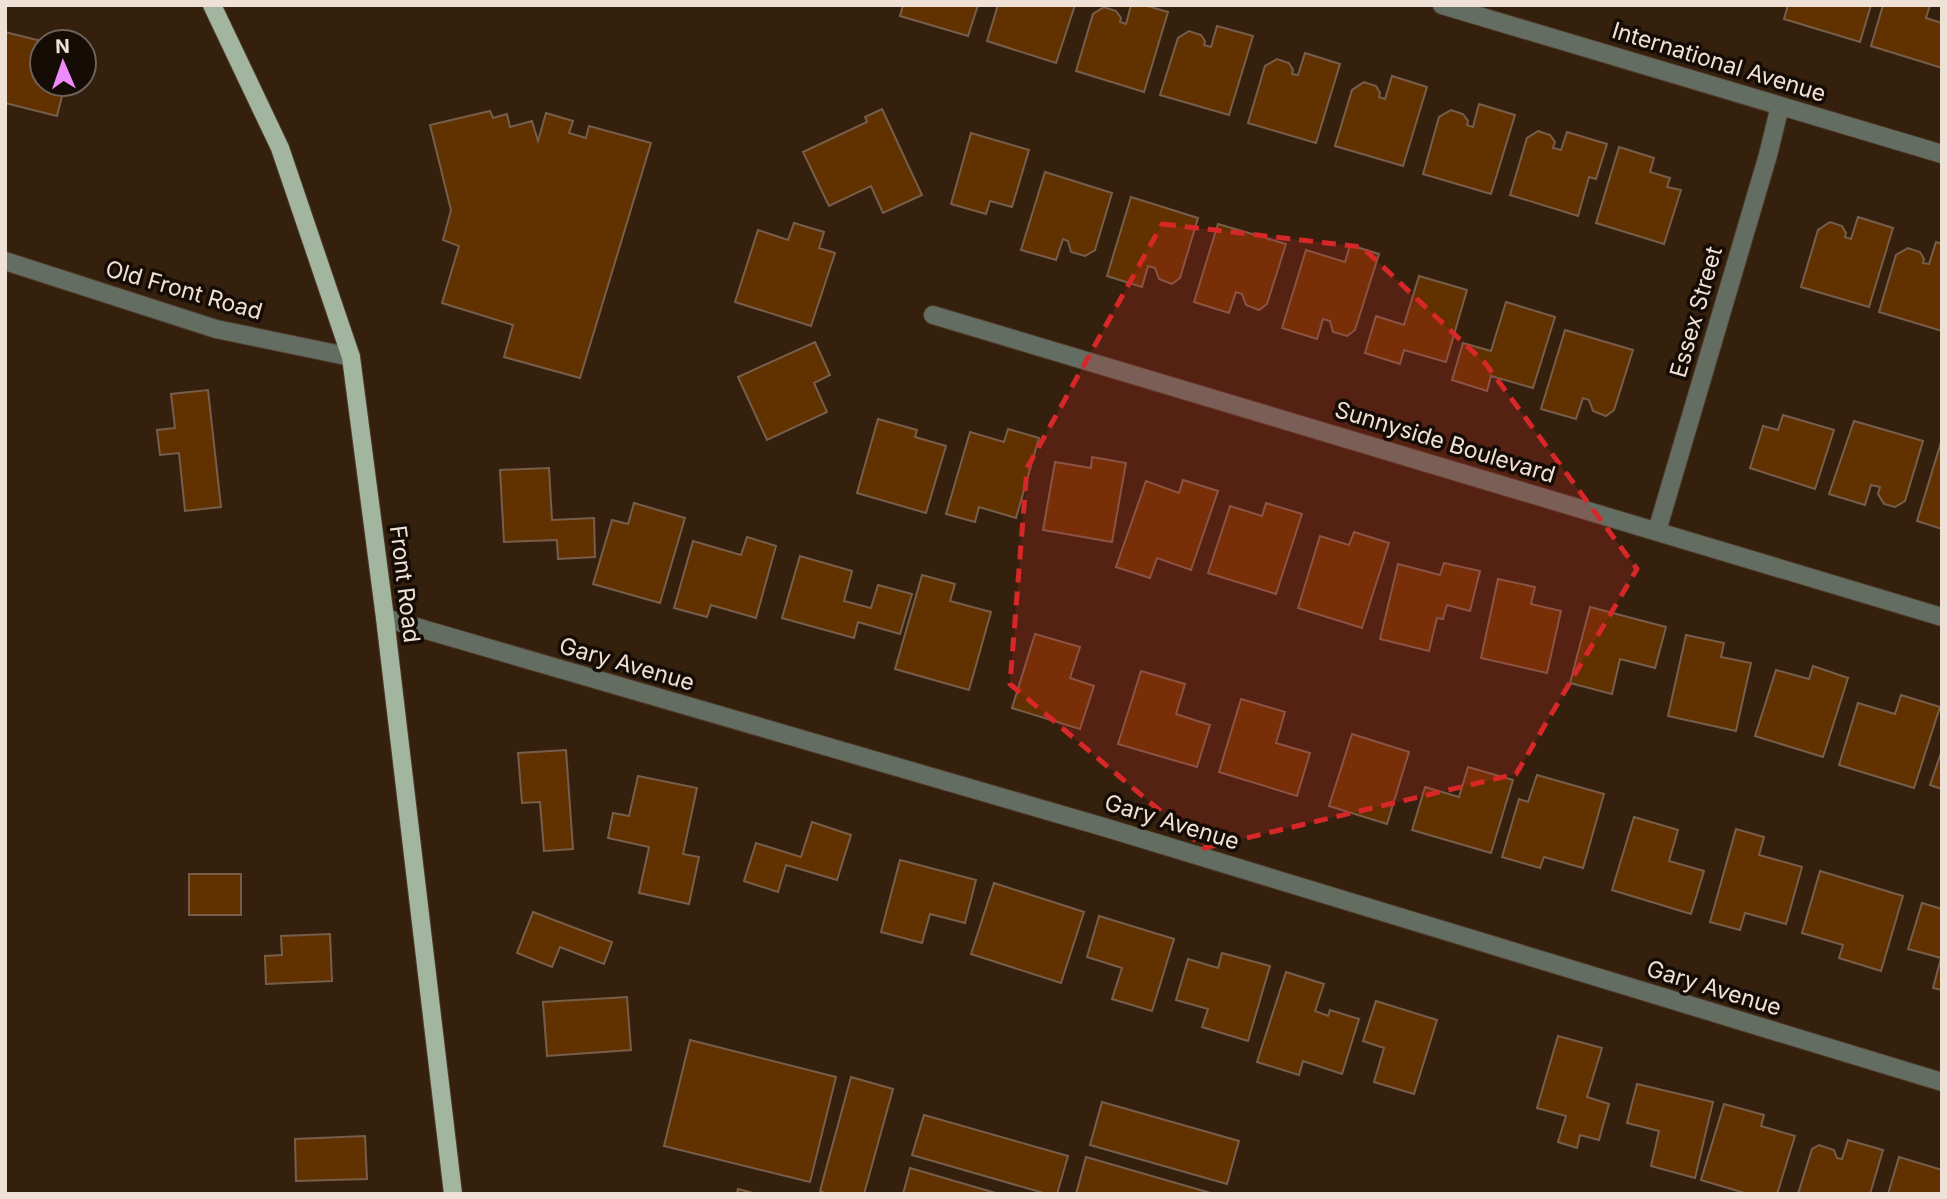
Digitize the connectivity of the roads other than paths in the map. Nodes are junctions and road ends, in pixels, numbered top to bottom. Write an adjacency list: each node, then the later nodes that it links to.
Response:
1 (212, 5): 7 (main road, Front Road)
2 (1442, 5): 3 (street, International Avenue)
3 (1780, 106): 4 (street, International Avenue); 8 (street, Essex Street)
4 (1942, 154)
5 (5, 261): 7 (street, Old Front Road)
6 (933, 315): 8 (street, Sunnyside Boulevard)
7 (351, 357): 10 (main road, Front Road)
8 (1657, 531): 9 (street, Sunnyside Boulevard)
9 (1942, 617)
10 (385, 618): 11 (street, Gary Avenue); 12 (main road, Front Road)
11 (1942, 1082)
12 (453, 1194)

